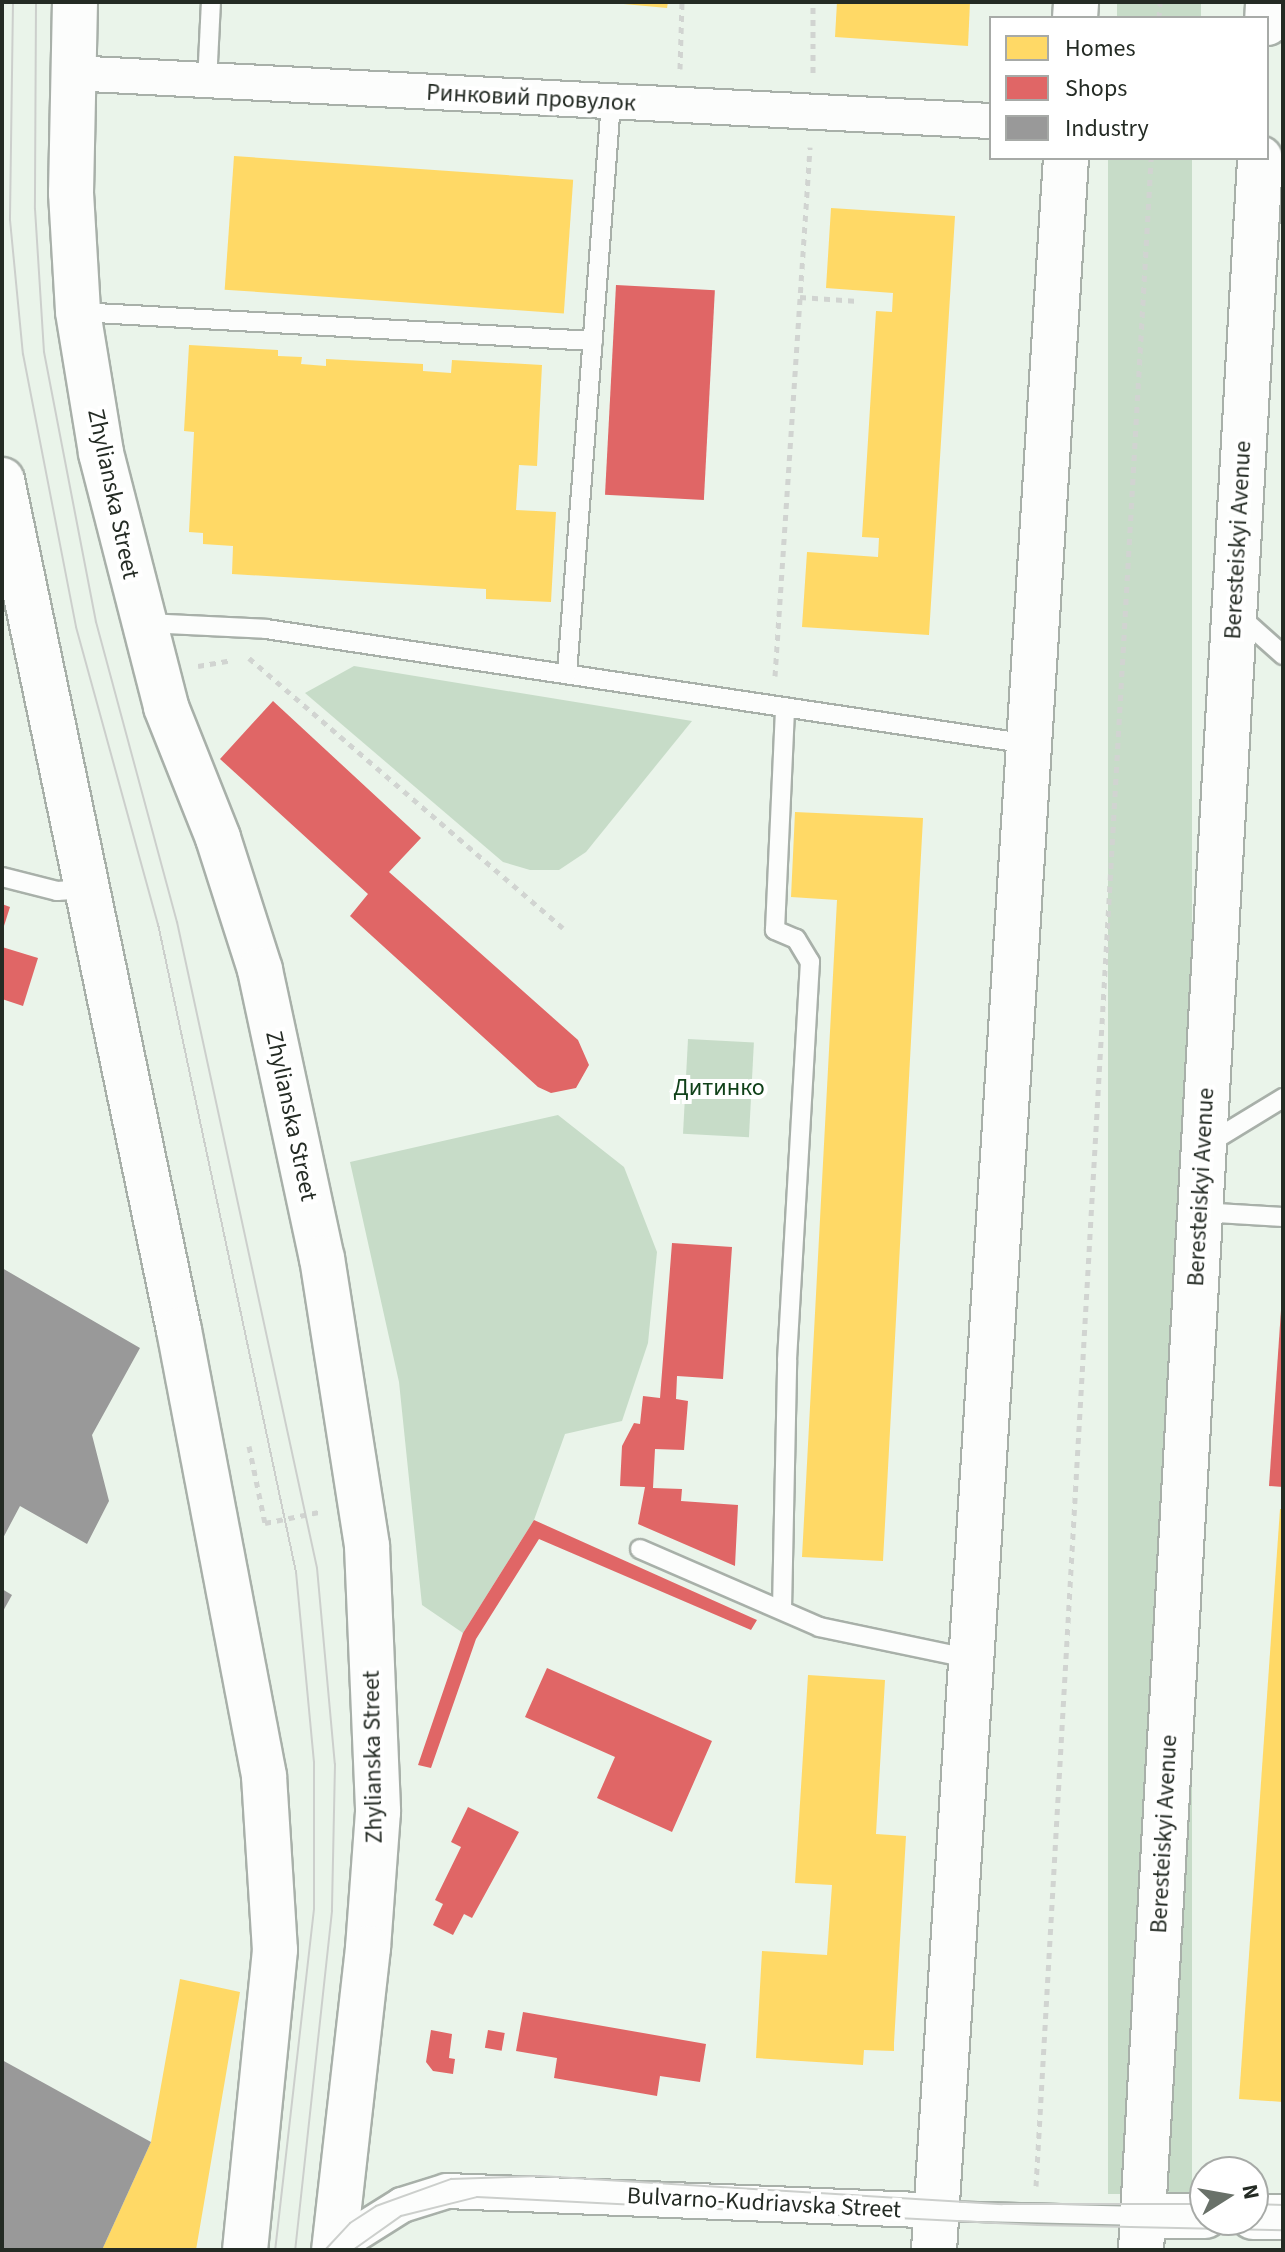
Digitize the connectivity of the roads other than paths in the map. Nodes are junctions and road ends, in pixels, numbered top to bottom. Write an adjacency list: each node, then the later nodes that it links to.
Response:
1 (75, 2): 3 (main road, Zhylianska Street)
2 (211, 2): 4 (lane)
3 (71, 73): 4 (street, Ринковий провулок); 9 (main road, Zhylianska Street)
4 (207, 83): 5 (street, Ринковий провулок)
5 (611, 102): 6 (street, Ринковий провулок); 10 (lane)
6 (989, 121)
7 (1066, 160): 17 (main road)
8 (1260, 160): 12 (main road, Beresteiskyi Avenue)
9 (78, 312): 10 (lane); 13 (main road, Zhylianska Street)
10 (593, 341): 15 (lane)
11 (2, 480): 19 (main road)
12 (1234, 611): 14 (lane); 21 (main road, Beresteiskyi Avenue)
13 (141, 623): 15 (lane); 31 (main road, Zhylianska Street)
14 (1283, 655)
15 (567, 673): 16 (lane)
16 (779, 706): 17 (lane); 25 (lane)
17 (1029, 744): 26 (main road)
18 (2, 877): 19 (lane)
19 (87, 889): 30 (main road)
20 (1283, 1098): 21 (lane)
21 (1204, 1147): 22 (main road, Beresteiskyi Avenue)
22 (1200, 1212): 23 (lane); 29 (main road, Beresteiskyi Avenue)
23 (1283, 1217)
24 (640, 1549): 25 (lane)
25 (782, 1609): 26 (lane)
26 (972, 1659): 28 (main road)
27 (1189, 2220): 29 (main road, Bulvarno-Kudriavska Street)
28 (935, 2231): 29 (lane, Bulvarno-Kudriavska Street); 32 (street, Bulvarno-Kudriavska Street)
29 (1142, 2233)
30 (245, 2250)
31 (334, 2250)
32 (341, 2250)

